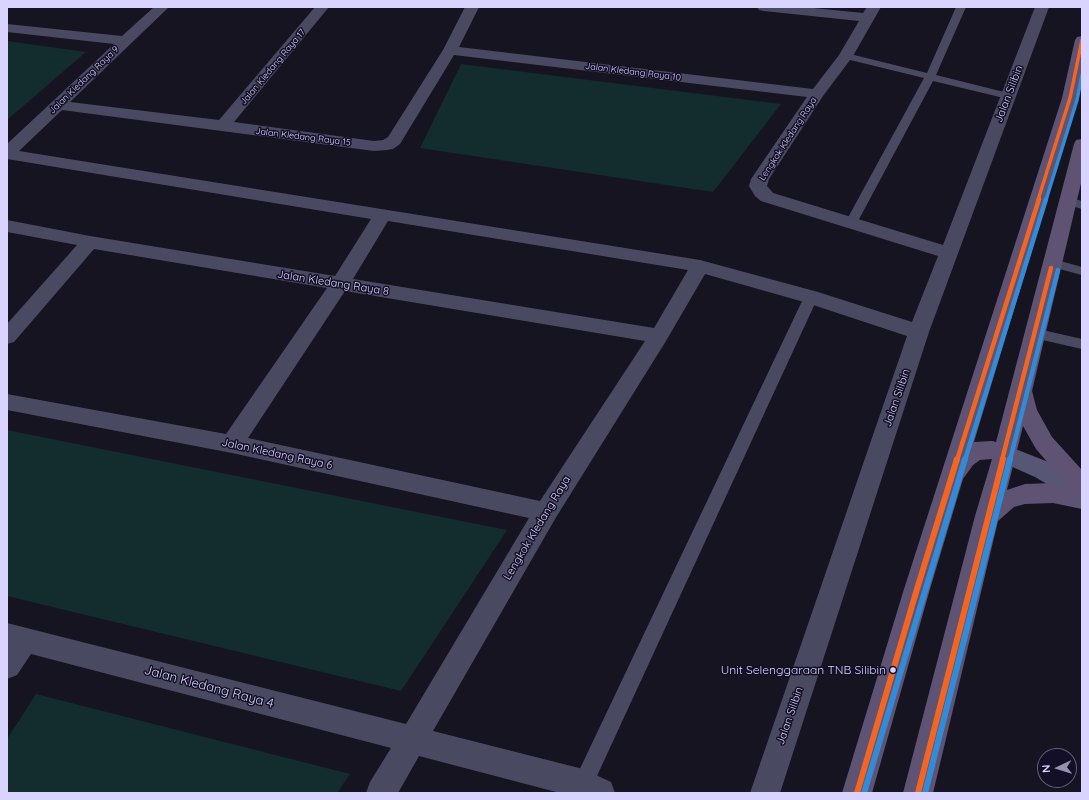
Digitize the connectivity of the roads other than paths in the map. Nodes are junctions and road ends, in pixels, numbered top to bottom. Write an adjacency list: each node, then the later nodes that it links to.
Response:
1 (162, 7): 10 (street, Jalan Kledang Raya 9)
2 (322, 7): 17 (street, Jalan Kledang Raya 17)
3 (472, 7): 11 (street, Jalan Kledang Raya 15)
4 (764, 7): 7 (street)
5 (961, 7): 13 (lane)
6 (1042, 7): 15 (street, Jalan Silibin)
7 (871, 13): 12 (street, Lengkok Kledang Raya)
8 (7, 28): 10 (street)
9 (1082, 40): 40 (main road)
10 (124, 42): 16 (street, Jalan Kledang Raya 9)
11 (450, 50): 14 (street, Jalan Kledang Raya 10); 17 (street, Jalan Kledang Raya 15)
12 (846, 56): 13 (lane); 14 (street, Lengkok Kledang Raya)
13 (930, 77): 15 (lane); 22 (lane)
14 (817, 94): 22 (street, Lengkok Kledang Raya)
15 (1008, 96): 25 (street, Jalan Silibin)
16 (57, 105): 17 (street, Jalan Kledang Raya 15); 19 (street, Jalan Kledang Raya 9)
17 (223, 126)
18 (1082, 144): 20 (main road)
19 (7, 153): 21 (street)
20 (1075, 203): 26 (main road)
21 (382, 216): 27 (street); 29 (street)
22 (851, 223): 25 (street)
23 (7, 226): 24 (street, Jalan Kledang Raya 8)
24 (90, 242): 29 (street, Jalan Kledang Raya 8); 34 (street)
25 (948, 253): 31 (street, Jalan Silibin)
26 (1053, 263): 28 (lane); 32 (main road)
27 (700, 266): 30 (street); 33 (street, Lengkok Kledang Raya)
28 (1082, 271)
29 (340, 284): 33 (street, Jalan Kledang Raya 8); 38 (street)
30 (811, 297): 31 (street); 49 (lane)
31 (919, 332): 51 (street, Jalan Silibin)
32 (1034, 333): 35 (lane); 36 (main road)
33 (658, 336): 44 (street, Lengkok Kledang Raya)
34 (7, 337)
35 (1082, 344)
36 (1020, 389): 39 (main road); 41 (main road)
37 (7, 402): 38 (street, Jalan Kledang Raya 6)
38 (232, 444): 44 (street, Jalan Kledang Raya 6)
39 (1005, 454): 40 (main road); 42 (main road); 45 (main road)
40 (953, 476): 52 (main road)
41 (1082, 486)
42 (1082, 493)
43 (1082, 498): 45 (main road)
44 (546, 512): 48 (street, Lengkok Kledang Raya)
45 (987, 516): 53 (main road)
46 (16, 637): 47 (street); 48 (street, Jalan Kledang Raya 4)
47 (7, 666)
48 (411, 740): 49 (street, Jalan Kledang Raya 4); 50 (street, Lengkok Kledang Raya)
49 (591, 789)
50 (381, 793)
51 (765, 793)
52 (857, 793)
53 (918, 793)

